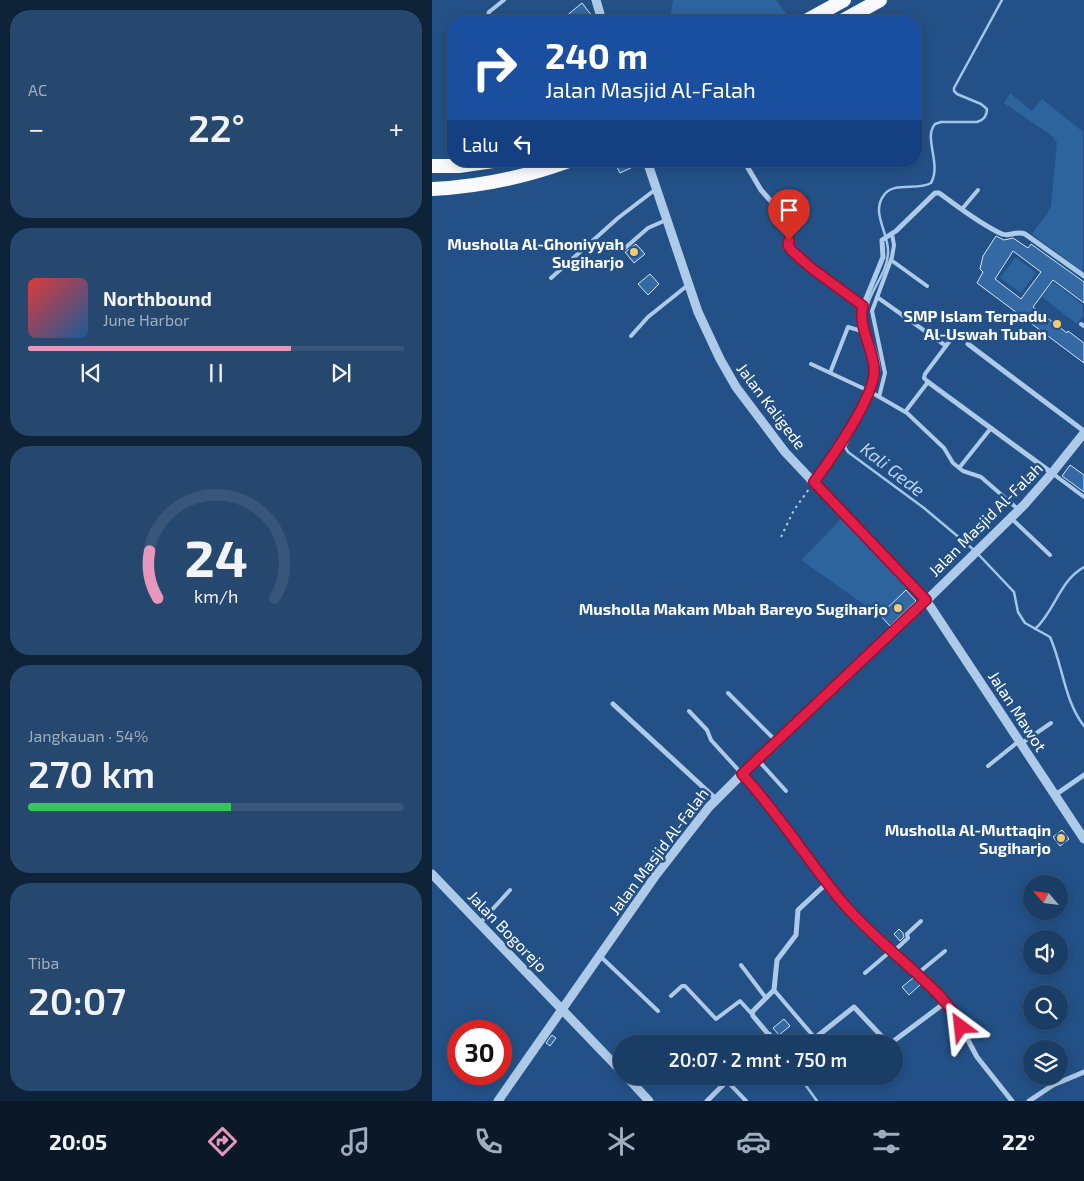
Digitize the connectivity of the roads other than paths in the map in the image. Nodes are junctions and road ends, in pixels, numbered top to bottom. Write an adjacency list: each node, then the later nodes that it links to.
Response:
1 (504, 0): 5 (lane)
2 (596, 0): 6 (street)
3 (844, 0): 7 (highway)
4 (880, 0): 8 (highway)
5 (488, 15)
6 (600, 15)
7 (817, 15)
8 (853, 15)
9 (432, 166): 10 (highway)
10 (447, 166)
11 (549, 167): 14 (highway)
12 (649, 167): 15 (street, Jalan Kaligede)
13 (748, 168): 27 (street)
14 (432, 189)
15 (656, 189): 18 (street, Jalan Kaligede); 23 (lane)
16 (978, 190): 17 (lane)
17 (962, 209): 19 (street); 22 (street)
18 (666, 220): 20 (lane); 24 (street, Jalan Kaligede)
19 (889, 236): 21 (lane); 27 (street)
20 (625, 248)
21 (891, 260): 25 (lane); 26 (lane)
22 (1084, 276)
23 (551, 278)
24 (688, 285): 30 (lane); 43 (street, Jalan Kaligede)
25 (927, 286)
26 (877, 297): 32 (lane); 37 (lane)
27 (863, 306): 28 (street)
28 (865, 332): 34 (lane); 36 (street)
29 (955, 334): 32 (lane)
30 (631, 336)
31 (968, 344): 40 (street)
32 (946, 346): 35 (lane)
33 (811, 364): 34 (lane)
34 (830, 373): 36 (lane)
35 (928, 382): 38 (lane); 39 (street)
36 (870, 391): 37 (lane); 43 (street)
37 (877, 396): 38 (lane)
38 (905, 412): 41 (lane)
39 (991, 428): 41 (lane); 42 (street)
40 (1084, 432): 42 (street, Jalan Masjid Al-Falah)
41 (959, 468): 45 (lane)
42 (1052, 473): 44 (lane); 45 (street, Jalan Masjid Al-Falah)
43 (814, 482): 48 (street, Jalan Kaligede)
44 (1084, 497)
45 (1019, 510): 46 (street, Jalan Masjid Al-Falah)
46 (1011, 518): 47 (lane); 48 (street, Jalan Masjid Al-Falah)
47 (1050, 555)
48 (926, 600): 53 (street, Jalan Masjid Al-Falah); 54 (street, Jalan Mawot)
49 (728, 693): 53 (lane)
50 (613, 704): 61 (street)
51 (689, 712): 57 (lane)
52 (1051, 723): 54 (lane)
53 (776, 741): 55 (street, Jalan Masjid Al-Falah)
54 (1020, 742): 56 (lane); 60 (street, Jalan Mawot)
55 (757, 759): 57 (street, Jalan Masjid Al-Falah); 59 (lane)
56 (988, 766)
57 (742, 774): 61 (street, Jalan Masjid Al-Falah); 64 (street)
58 (1084, 774): 60 (street)
59 (786, 791)
60 (1055, 795): 62 (street, Jalan Mawot)
61 (716, 800): 70 (street, Jalan Masjid Al-Falah)
62 (1084, 839)
63 (432, 874): 67 (street, Jalan Bogorejo)
64 (828, 883): 68 (street); 74 (street)
65 (510, 890): 67 (lane)
66 (920, 921): 68 (lane)
67 (480, 923): 78 (street, Jalan Bogorejo)
68 (892, 951): 72 (lane); 73 (street)
69 (945, 951): 73 (lane)
70 (599, 955): 78 (street, Jalan Masjid Al-Falah); 79 (lane)
71 (741, 965): 76 (lane)
72 (865, 972)
73 (917, 974): 77 (street)
74 (774, 990): 76 (street); 82 (lane)
75 (671, 996): 80 (lane)
76 (766, 998): 80 (street)
77 (946, 1002): 85 (street); 95 (street)
78 (562, 1009): 86 (street, Jalan Bogorejo); 91 (street, Jalan Masjid Al-Falah)
79 (658, 1011)
80 (752, 1014): 81 (street)
81 (769, 1035)
82 (812, 1035)
83 (819, 1035): 84 (street)
84 (880, 1035)
85 (903, 1035)
86 (613, 1063)
87 (1084, 1072): 96 (street)
88 (634, 1085): 92 (street)
89 (723, 1085): 93 (street)
90 (731, 1085): 94 (lane)
91 (498, 1101)
92 (649, 1101)
93 (707, 1101)
94 (746, 1101)
95 (1012, 1101)
96 (1029, 1101)

